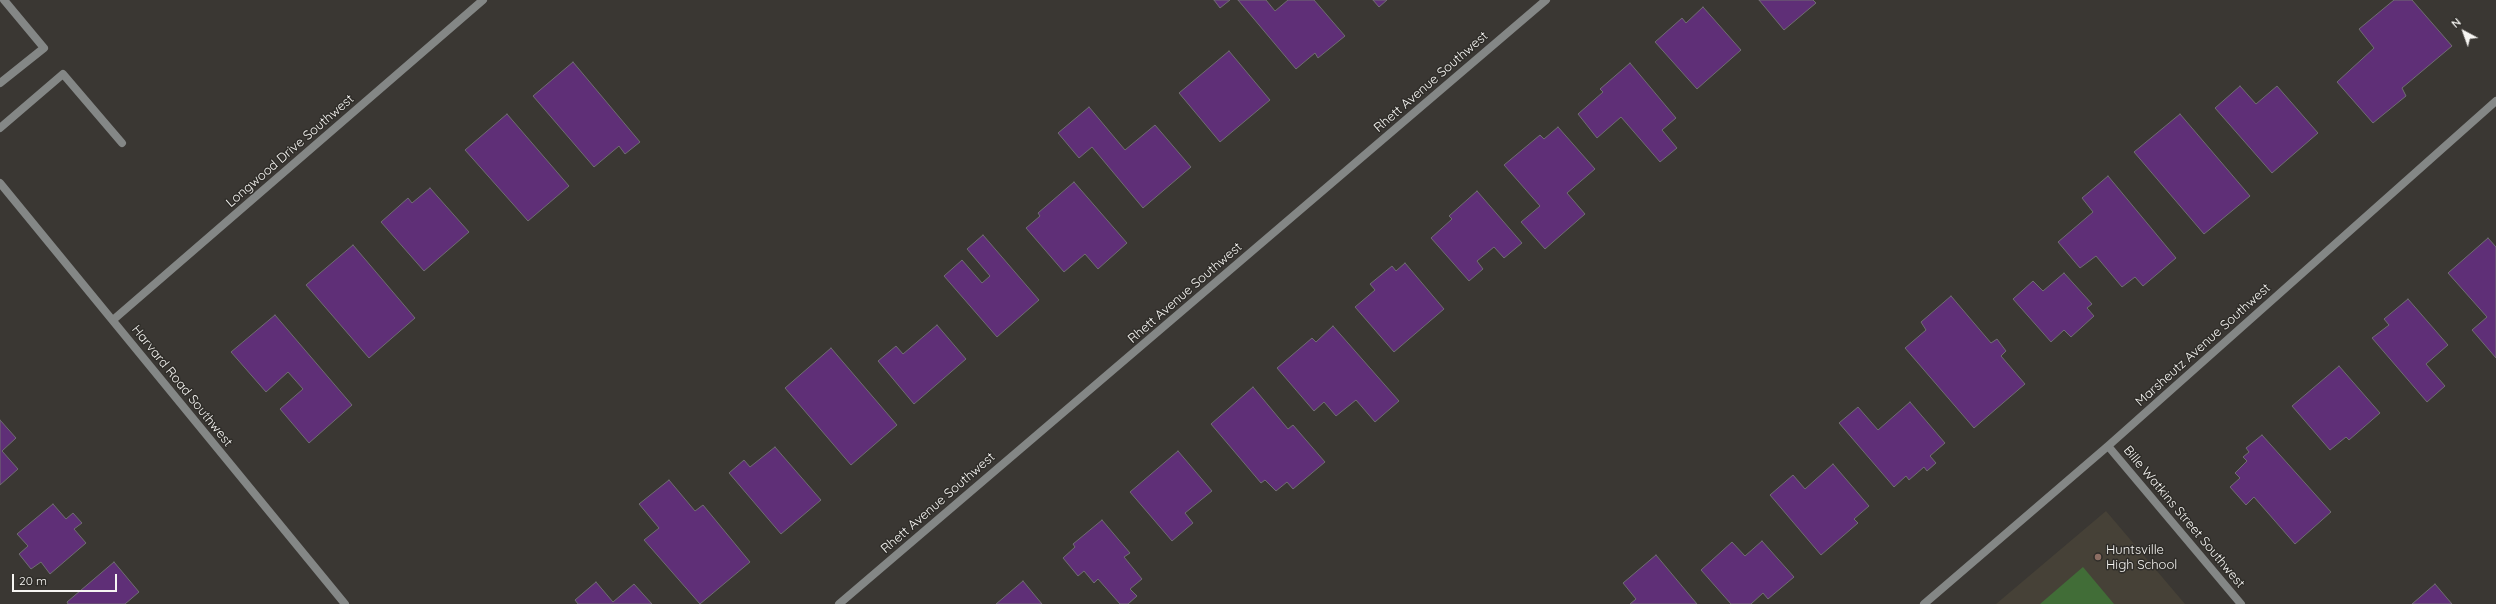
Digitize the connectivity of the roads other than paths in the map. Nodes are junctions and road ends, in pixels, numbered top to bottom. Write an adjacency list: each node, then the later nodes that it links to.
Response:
1 (4, 0): 4 (street)
2 (483, 0): 9 (street, Longwood Drive Southwest)
3 (1546, 0): 12 (street, Rhett Avenue Southwest)
4 (0, 83)
5 (2496, 101): 10 (street, Marsheutz Avenue Southwest)
6 (0, 128): 7 (street)
7 (122, 143)
8 (0, 183): 9 (street, Harvard Road Southwest)
9 (113, 320): 11 (street, Harvard Road Southwest)
10 (2108, 446): 13 (street, Marsheutz Avenue Southwest); 14 (street, Bille Watkins Street Southwest)
11 (345, 604)
12 (839, 604)
13 (1924, 604)
14 (2241, 604)

